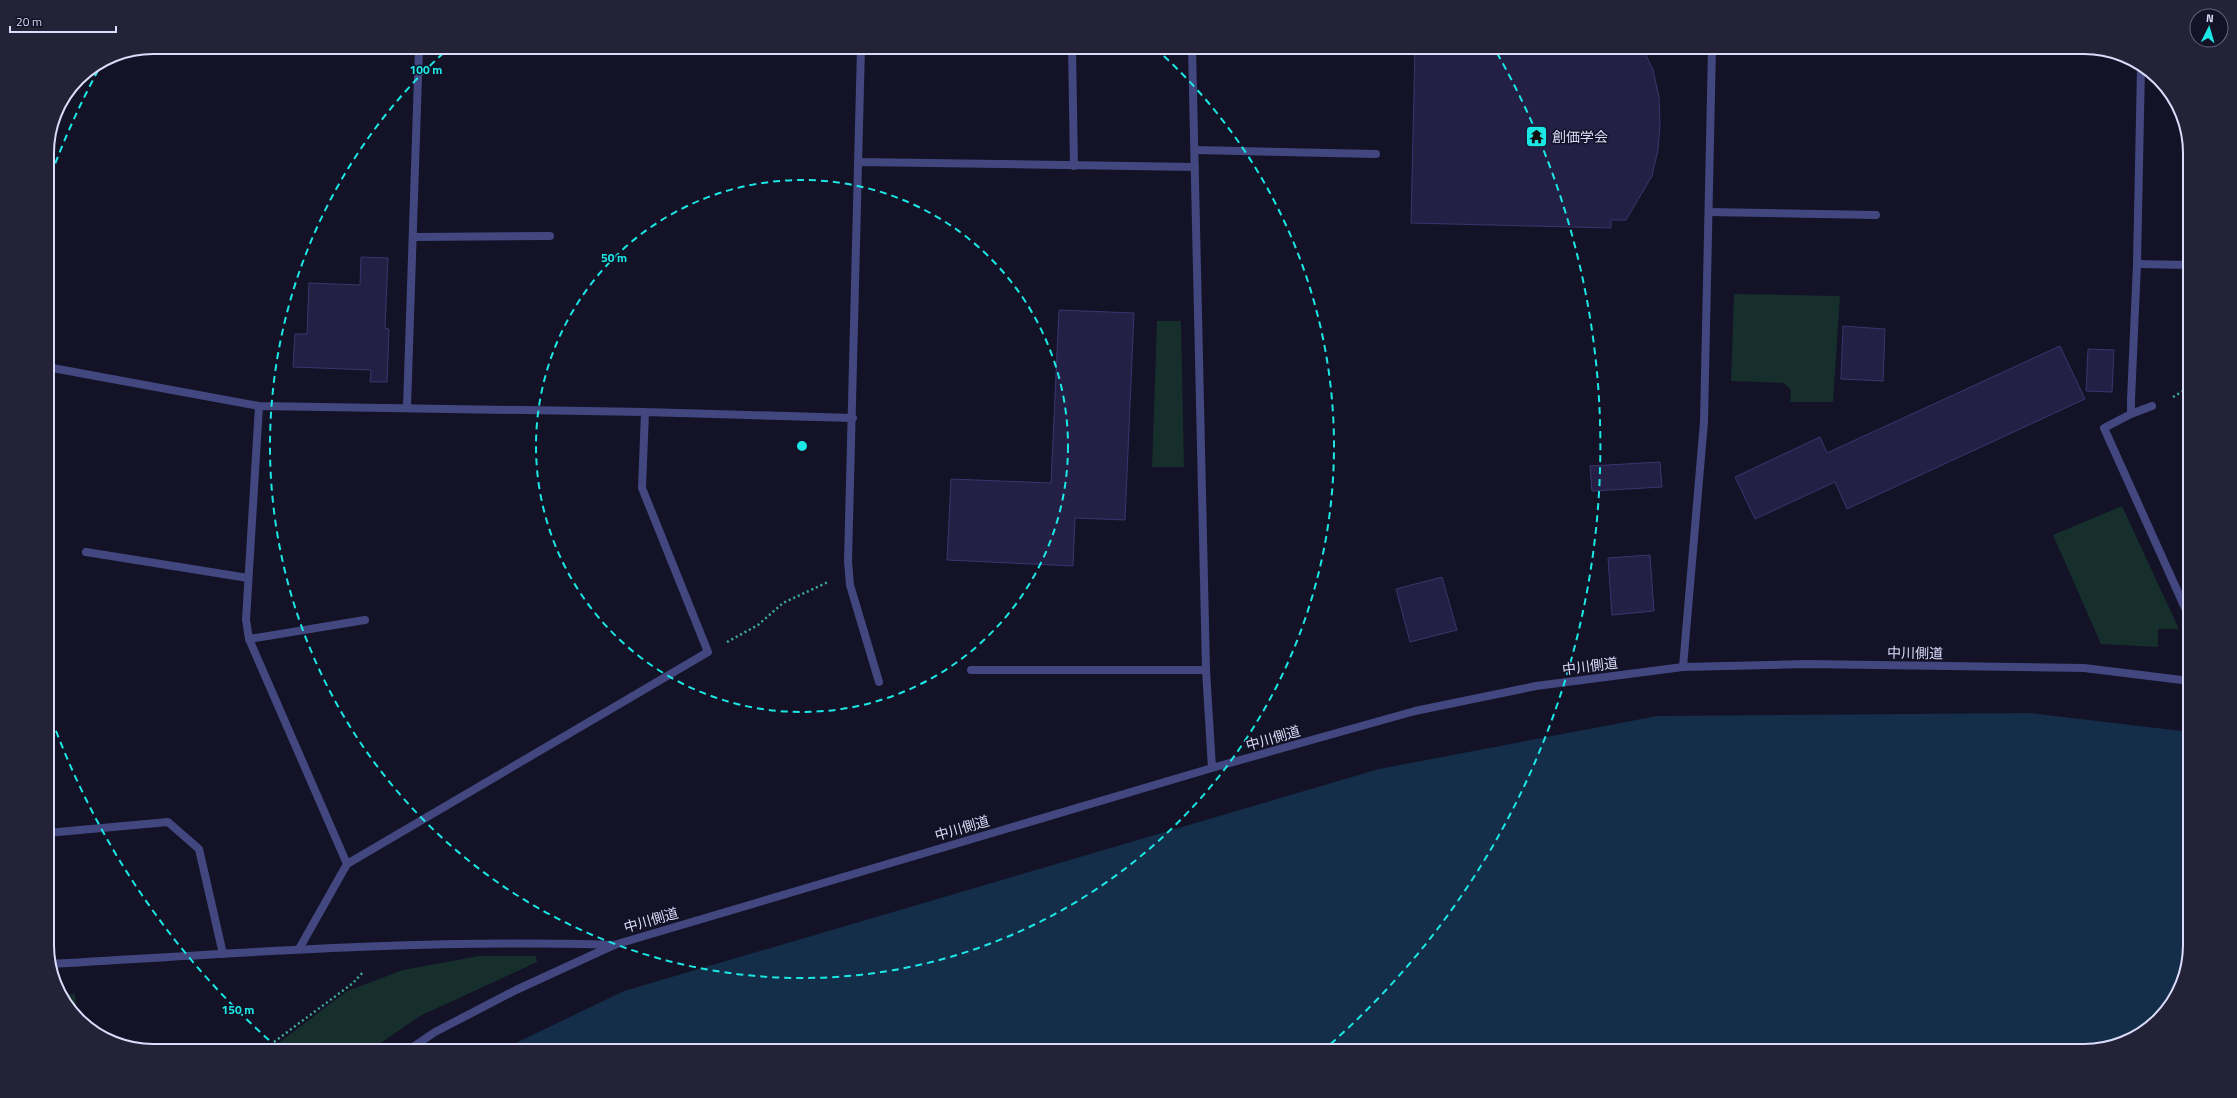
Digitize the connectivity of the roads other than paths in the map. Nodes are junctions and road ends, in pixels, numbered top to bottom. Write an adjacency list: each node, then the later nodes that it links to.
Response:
1 (419, 54): 15 (street)
2 (861, 54): 9 (street)
3 (1072, 54): 10 (street)
4 (1192, 54): 7 (street)
5 (1712, 54): 12 (street)
6 (2141, 73): 16 (street)
7 (1195, 150): 8 (street); 11 (street)
8 (1376, 154)
9 (858, 162): 10 (street); 24 (street)
10 (1074, 166): 11 (street)
11 (1195, 167): 32 (street)
12 (1709, 212): 13 (street); 30 (street)
13 (1876, 215)
14 (550, 236): 15 (street)
15 (414, 237): 21 (street)
16 (2137, 264): 17 (street); 23 (street)
17 (2183, 264)
18 (54, 368): 19 (street)
19 (259, 406): 21 (street); 26 (street)
20 (2152, 406): 23 (street)
21 (407, 407): 22 (street)
22 (645, 412): 24 (street); 37 (street)
23 (2131, 414): 27 (street)
24 (853, 418): 34 (street)
25 (86, 552): 26 (street)
26 (248, 578): 29 (street)
27 (2183, 603)
28 (364, 620): 29 (street)
29 (249, 639): 37 (street)
30 (1683, 667): 33 (street, 中川側道); 35 (street, 中川側道)
31 (971, 670): 32 (street)
32 (1206, 670): 35 (street)
33 (2183, 680)
34 (879, 682)
35 (1212, 768): 38 (street, 中川側道)
36 (54, 832): 40 (street)
37 (347, 864): 39 (street)
38 (614, 945): 39 (street); 42 (street, 中川側道)
39 (298, 949): 40 (street)
40 (223, 954): 41 (street)
41 (56, 964)
42 (417, 1044)

